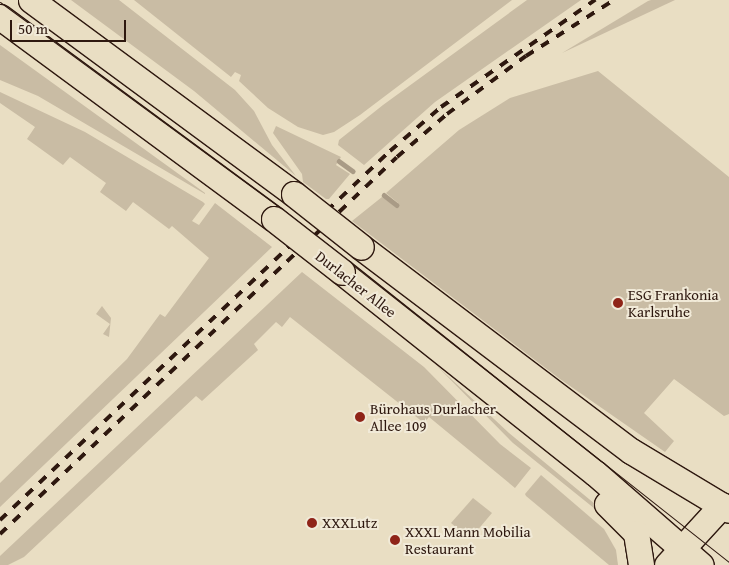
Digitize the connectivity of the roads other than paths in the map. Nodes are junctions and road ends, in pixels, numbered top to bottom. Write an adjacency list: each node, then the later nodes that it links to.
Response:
1 (31, 0): 4 (main road, bridge)
2 (0, 17): 3 (main road, Durlacher Allee, bridge)
3 (595, 473): 5 (main road, Durlacher Allee); 6 (main road)
4 (726, 507): 5 (main road)
5 (688, 561)
6 (641, 565)

